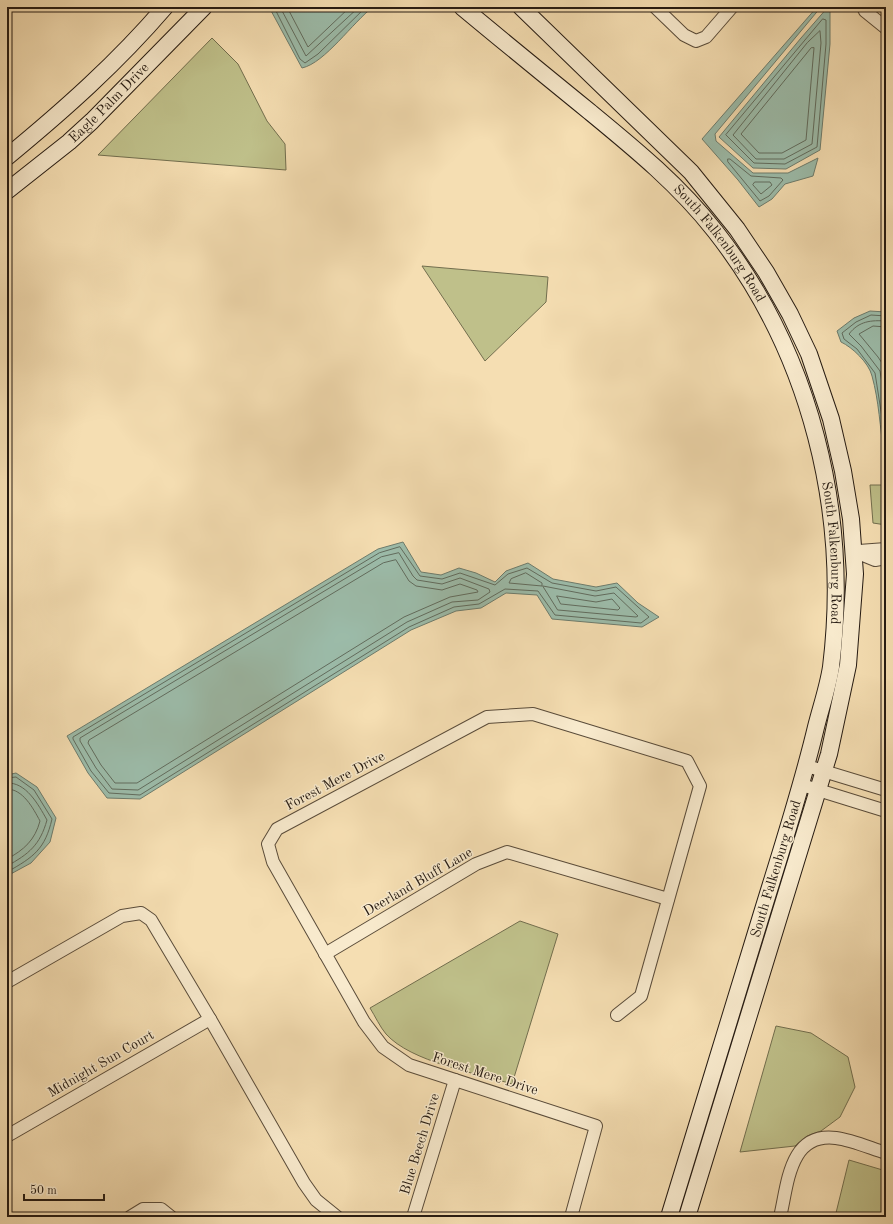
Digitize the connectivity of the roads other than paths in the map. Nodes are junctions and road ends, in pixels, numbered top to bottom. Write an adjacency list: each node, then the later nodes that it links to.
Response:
1 (165, 7): 9 (street, Eagle Palm Drive)
2 (204, 7): 10 (street, Eagle Palm Drive)
3 (462, 7): 11 (street, South Falkenburg Road)
4 (521, 7): 13 (street, South Falkenburg Road)
5 (654, 7): 6 (street)
6 (732, 7)
7 (863, 7): 8 (street)
8 (886, 28)
9 (7, 157)
10 (7, 191)
11 (826, 475): 13 (street); 15 (street, South Falkenburg Road)
12 (886, 549): 13 (street)
13 (853, 551): 14 (street); 16 (street, South Falkenburg Road)
14 (886, 558)
15 (807, 766): 16 (street); 17 (street, South Falkenburg Road)
16 (824, 771): 18 (street, South Falkenburg Road); 19 (street)
17 (802, 785): 18 (street); 34 (street, South Falkenburg Road)
18 (818, 790): 20 (street); 35 (street, South Falkenburg Road)
19 (886, 790)
20 (886, 811)
21 (668, 899): 22 (street, Deerland Bluff Lane); 22 (street, Forest Mere Drive); 24 (street, Forest Mere Drive)
22 (325, 954): 26 (street, Forest Mere Drive)
23 (7, 982): 25 (street)
24 (617, 1015)
25 (210, 1019): 27 (street, Midnight Sun Court); 31 (street)
26 (455, 1080): 32 (street, Blue Beech Drive); 33 (street, Forest Mere Drive)
27 (7, 1136)
28 (886, 1153): 36 (street)
29 (130, 1217): 30 (street)
30 (171, 1217)
31 (337, 1217)
32 (413, 1217)
33 (571, 1217)
34 (669, 1217)
35 (687, 1217)
36 (780, 1217)

